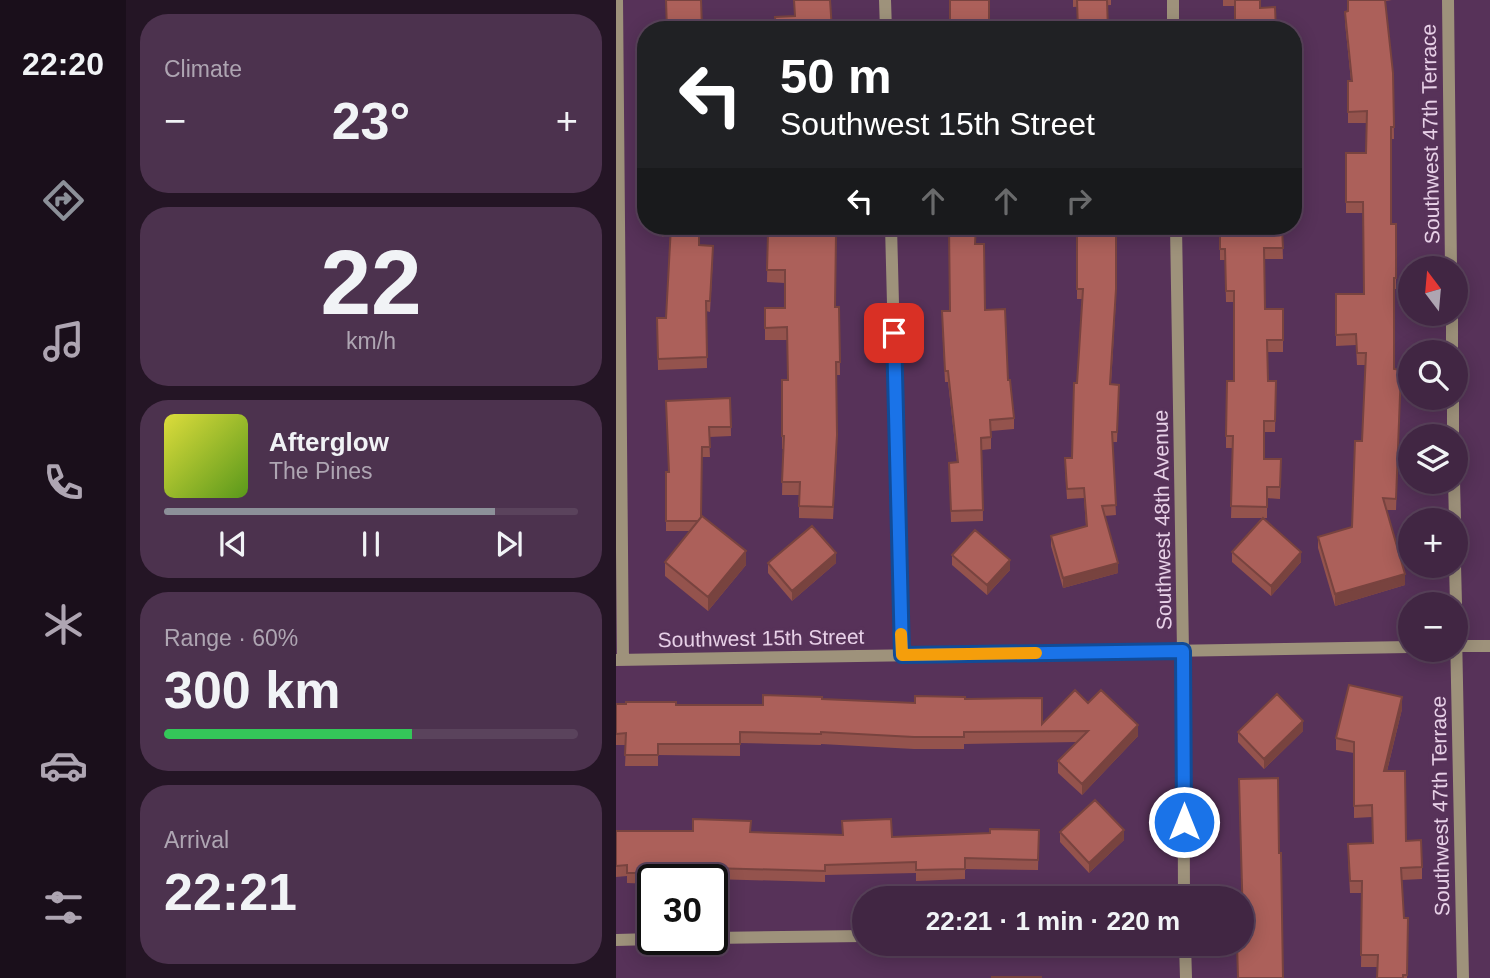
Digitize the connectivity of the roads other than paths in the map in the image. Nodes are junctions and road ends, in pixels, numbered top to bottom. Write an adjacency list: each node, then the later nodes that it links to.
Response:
1 (617, 0): 15 (street)
2 (885, 0): 5 (street)
3 (1173, 0): 6 (street)
4 (1448, 0): 9 (street, Southwest 47th Terrace)
5 (886, 21)
6 (1174, 21)
7 (891, 235): 14 (street)
8 (1177, 235): 13 (street, Southwest 48th Avenue)
9 (1451, 256)
10 (1468, 646): 11 (street)
11 (1490, 646)
12 (1398, 648): 13 (street, Southwest 15th Street)
13 (1183, 651): 14 (street, Southwest 15th Street); 17 (street, Southwest 48th Avenue)
14 (902, 655): 15 (street, Southwest 15th Street)
15 (619, 660)
16 (1456, 662): 24 (street, Southwest 47th Terrace)
17 (1184, 886)
18 (852, 936): 19 (street)
19 (728, 938)
20 (637, 939): 21 (street)
21 (616, 940)
22 (1185, 956): 23 (street)
23 (1186, 978)
24 (1463, 978)

